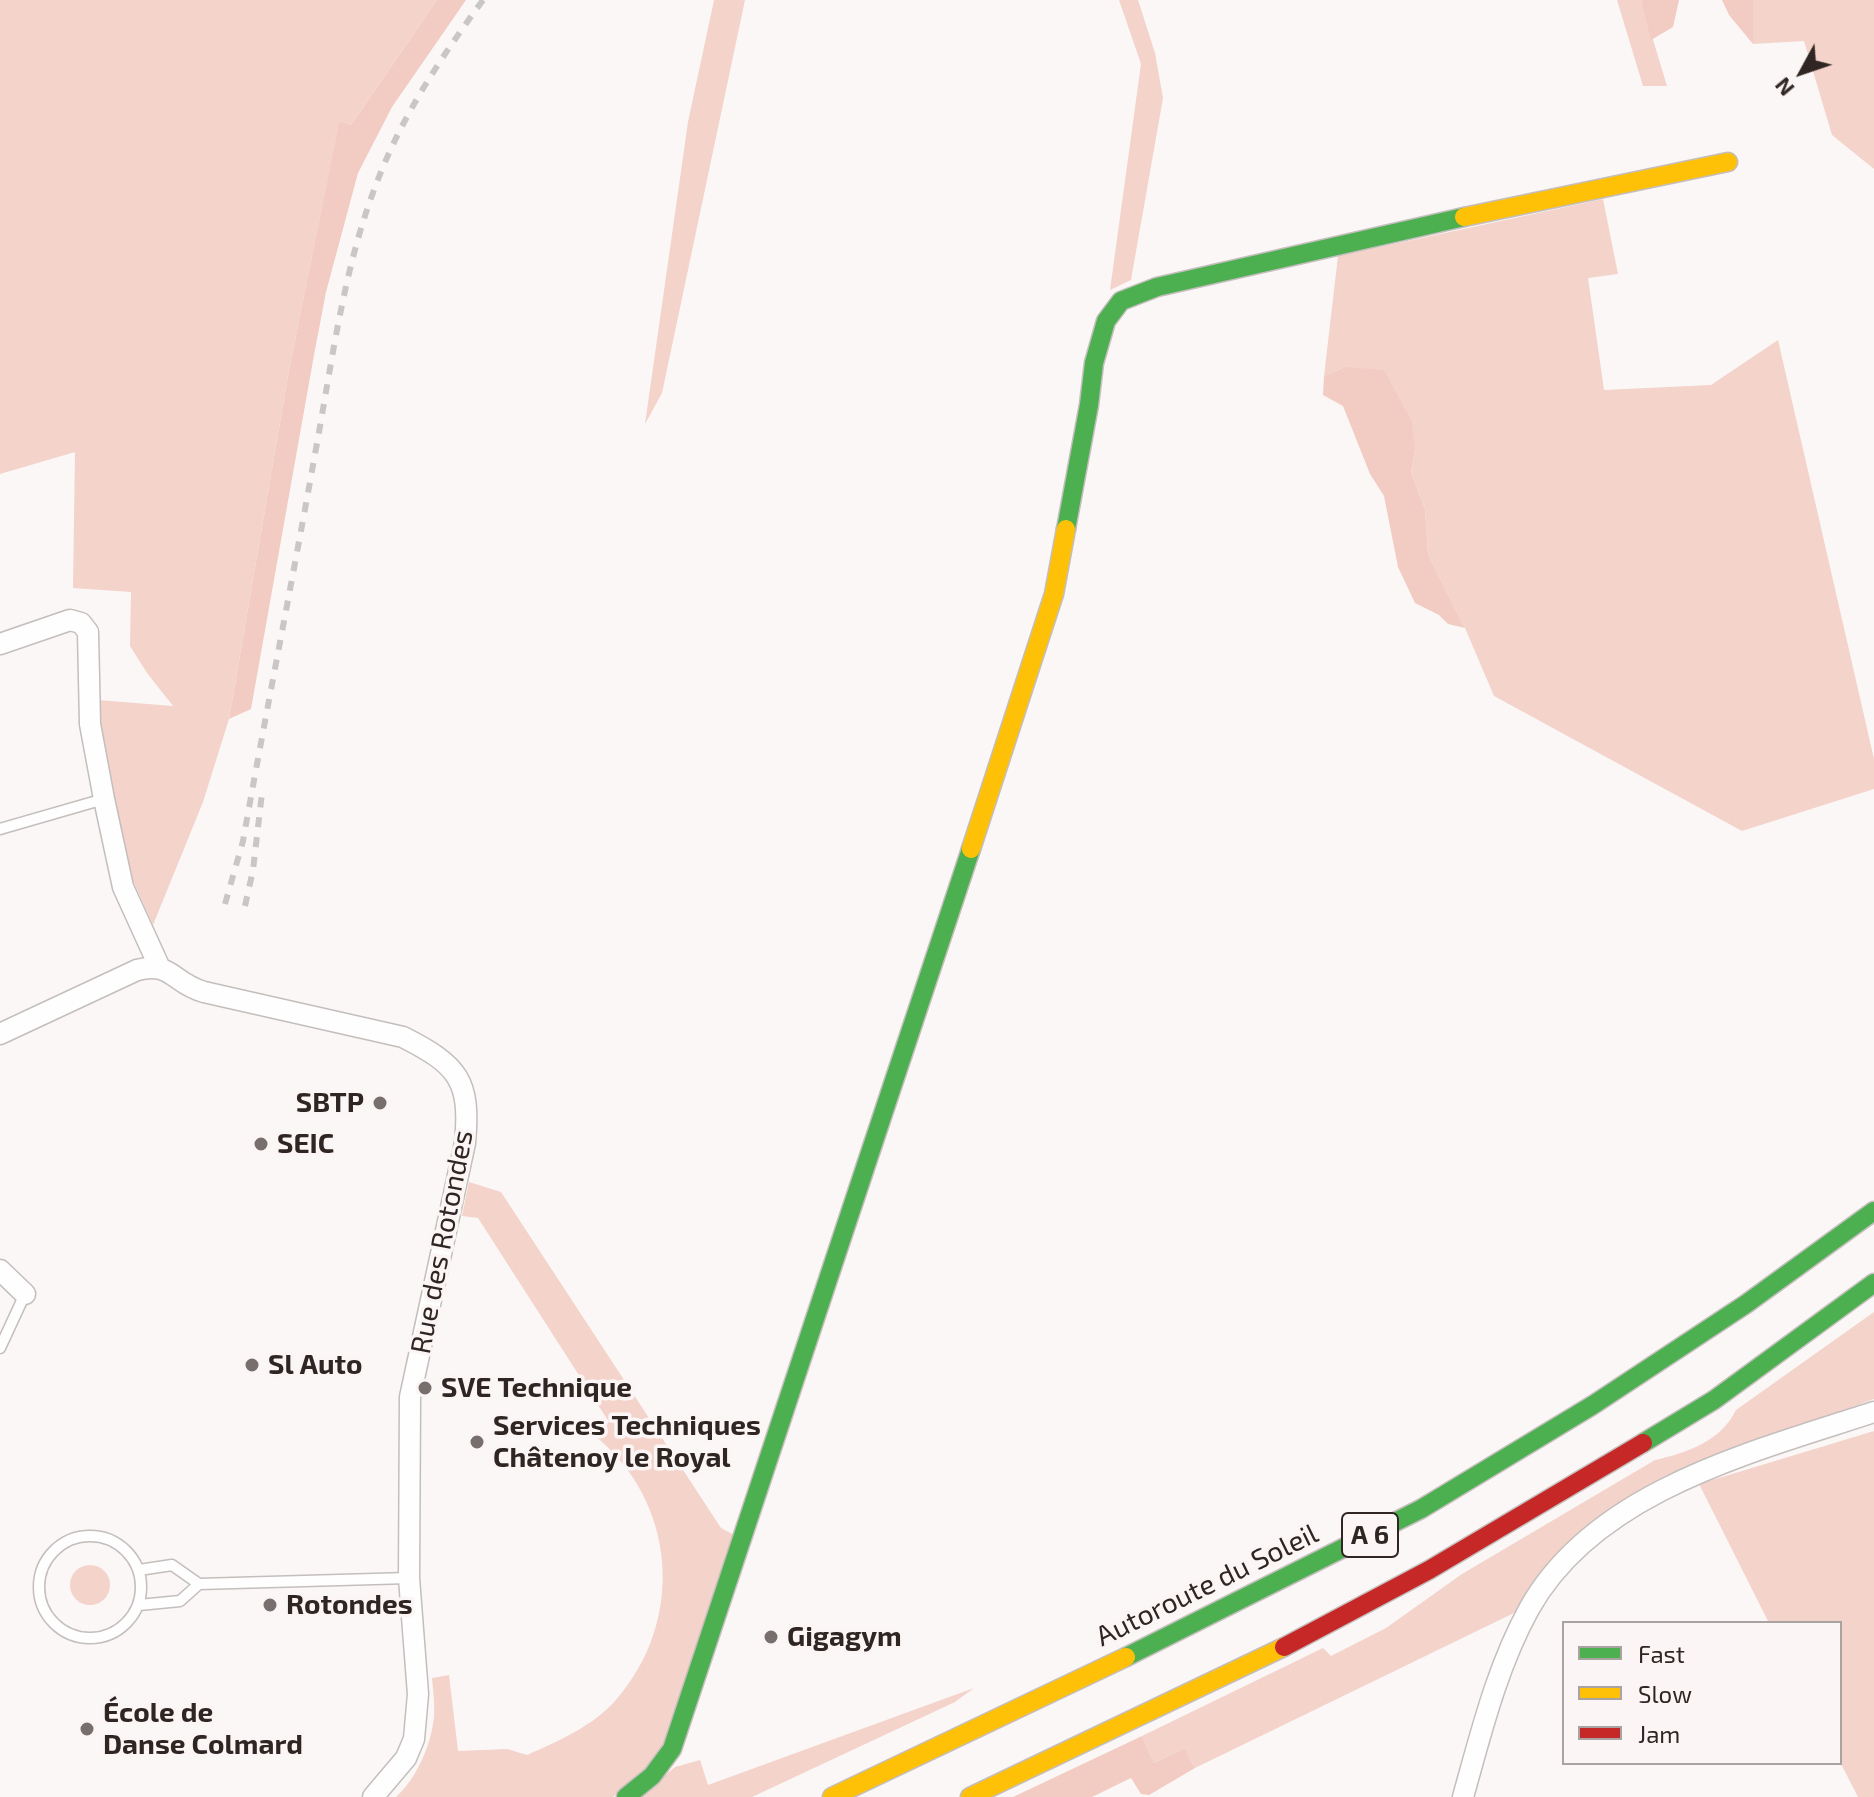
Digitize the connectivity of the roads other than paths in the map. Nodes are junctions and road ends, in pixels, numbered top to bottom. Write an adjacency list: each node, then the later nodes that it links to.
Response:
1 (1728, 162): 18 (main road)
2 (0, 644): 3 (street)
3 (104, 799): 4 (lane); 5 (street)
4 (0, 829)
5 (159, 966): 6 (street); 14 (street, Rue des Rotondes)
6 (0, 1034)
7 (1874, 1211): 19 (main road, Autoroute du Soleil / A 6)
8 (0, 1270): 10 (street)
9 (1874, 1283): 20 (main road, A 6)
10 (25, 1294): 11 (lane)
11 (0, 1348)
12 (1874, 1412): 21 (street)
13 (139, 1570): 15 (lane); 16 (lane); 16 (lane)
14 (409, 1578): 15 (lane); 17 (street, Rue des Rotondes)
15 (199, 1584): 16 (lane)
16 (139, 1605)
17 (373, 1797)
18 (626, 1797)
19 (832, 1797)
20 (970, 1797)
21 (1463, 1797)

